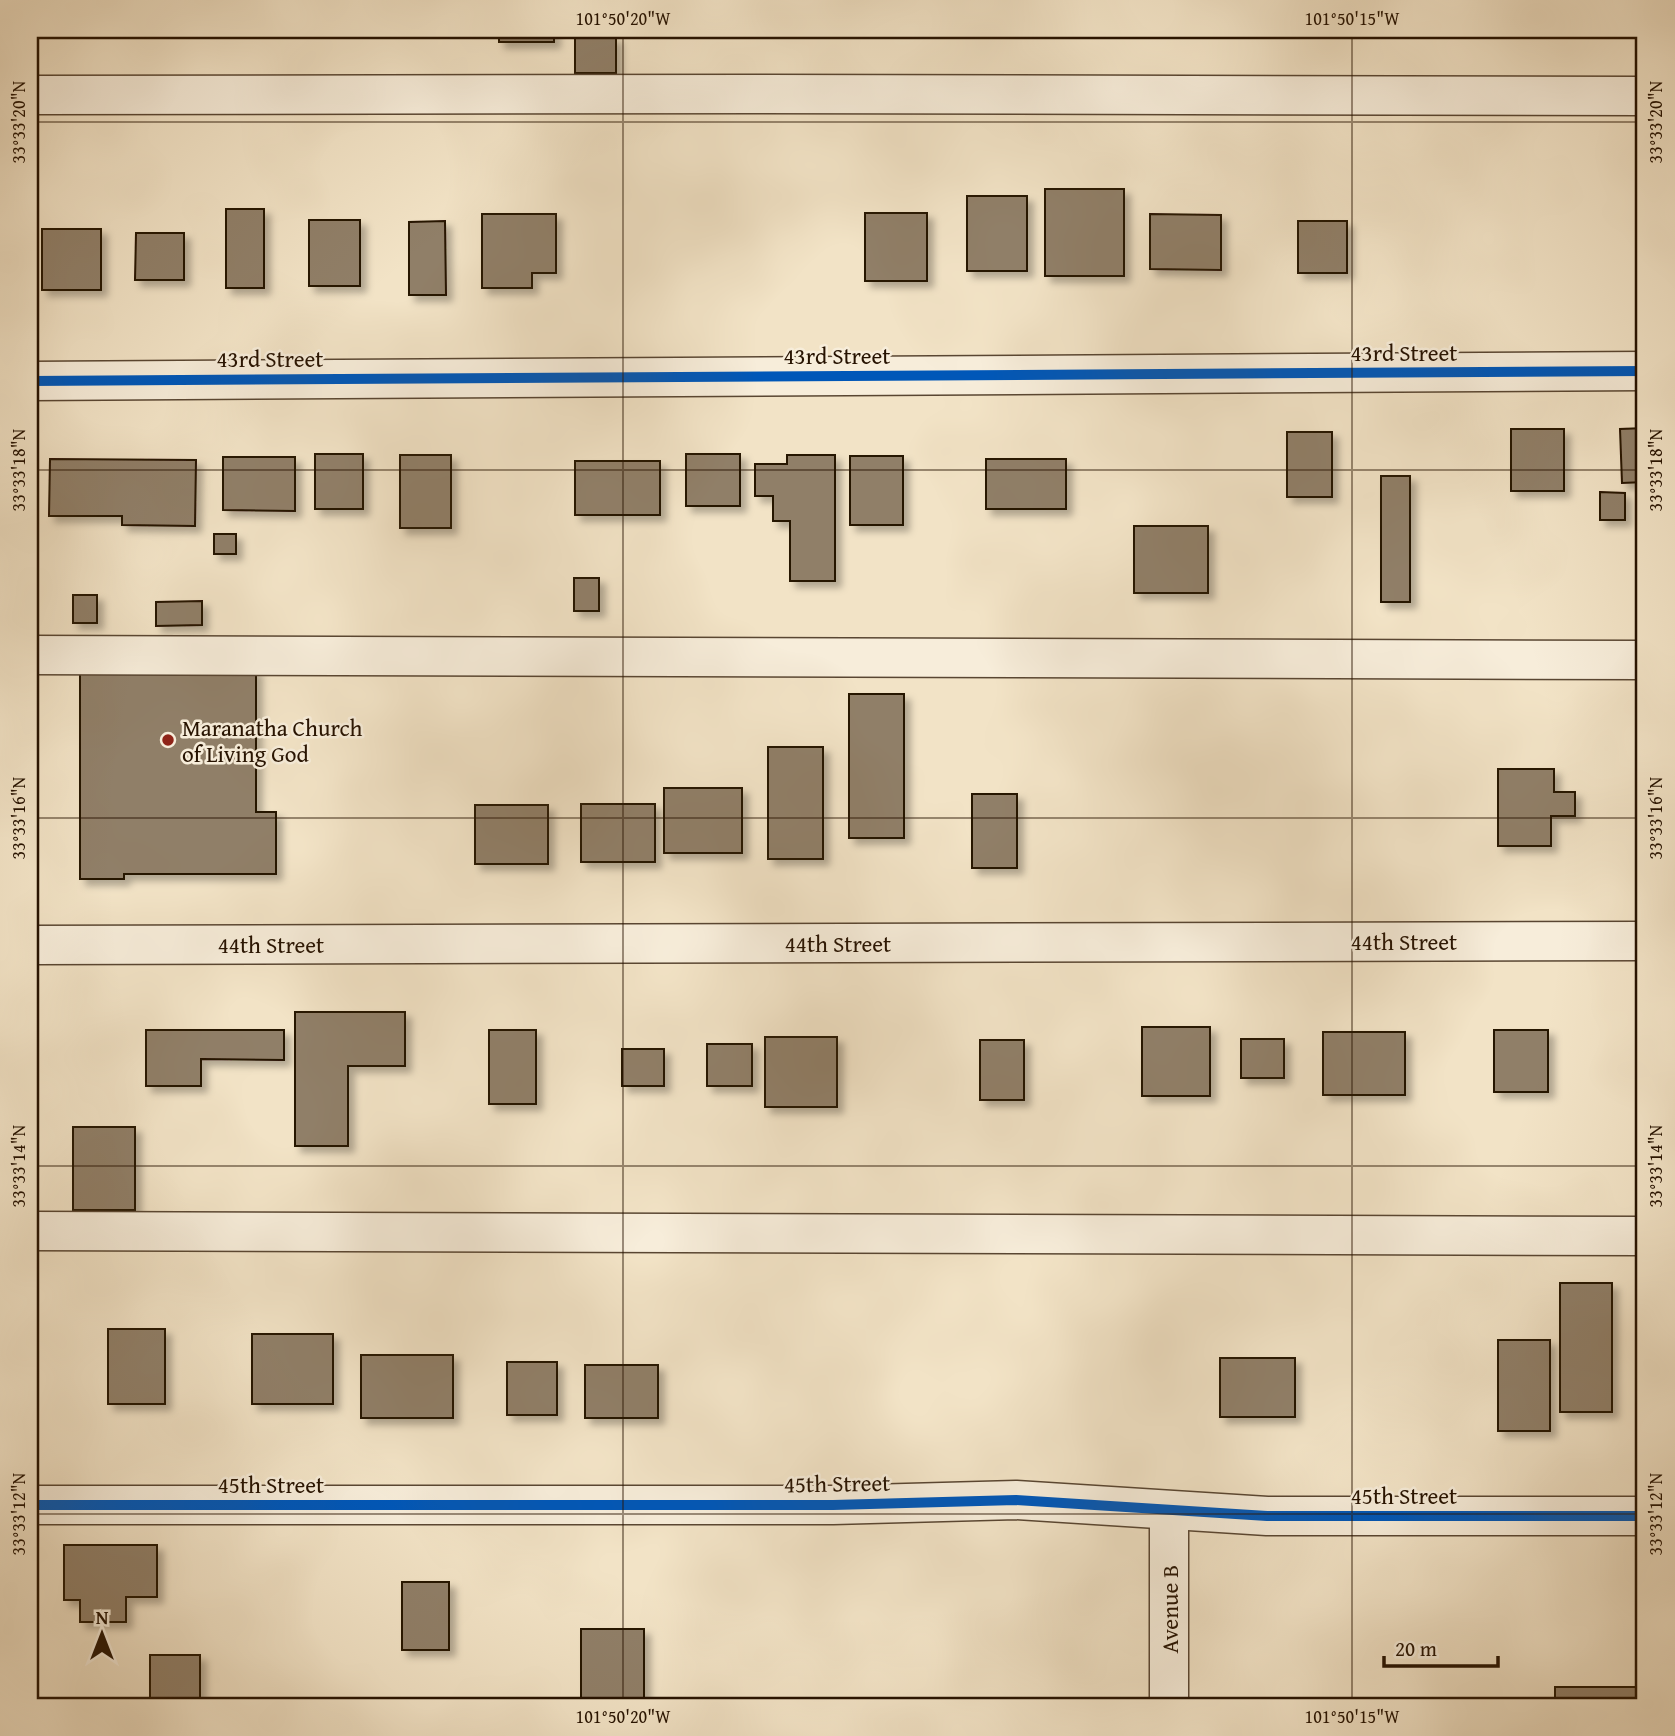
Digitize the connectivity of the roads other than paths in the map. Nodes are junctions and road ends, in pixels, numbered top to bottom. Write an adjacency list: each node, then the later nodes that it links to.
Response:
1 (30, 95): 2 (street)
2 (1645, 96)
3 (1645, 371): 4 (street, 43rd Street)
4 (30, 381)
5 (30, 655): 6 (street)
6 (1645, 660)
7 (1645, 941): 8 (street, 44th Street)
8 (30, 944)
9 (30, 1231): 10 (street)
10 (1645, 1236)
11 (30, 1505): 12 (street, 45th Street)
12 (1169, 1511): 13 (street, 45th Street); 14 (street, Avenue B)
13 (1645, 1516)
14 (1169, 1706)

